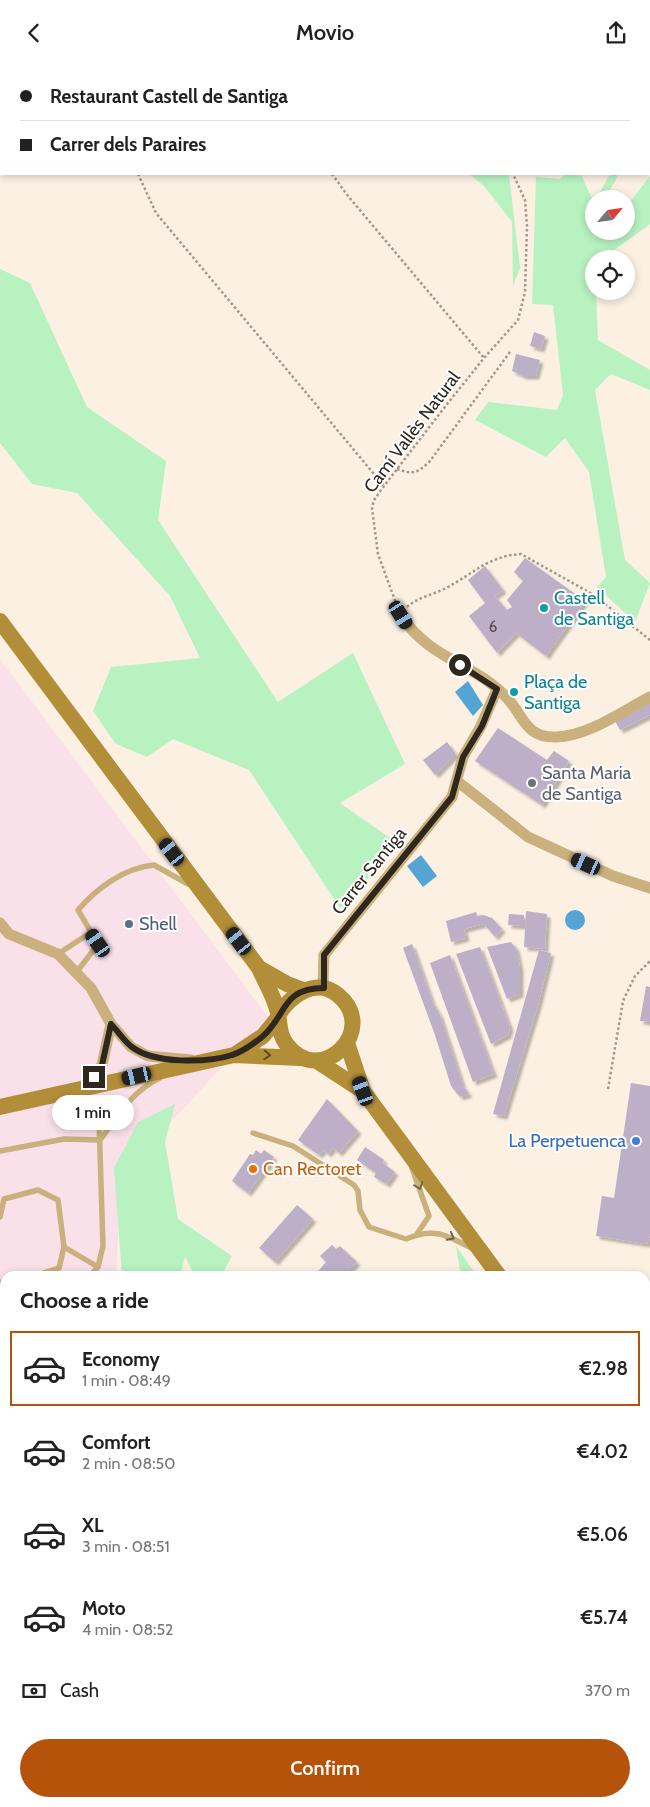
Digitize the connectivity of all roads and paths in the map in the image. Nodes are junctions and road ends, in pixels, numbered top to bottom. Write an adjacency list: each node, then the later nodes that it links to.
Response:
1 (138, 175): 7 (path)
2 (333, 175): 5 (path)
3 (514, 175): 5 (path, Camí Vallès Natural)
4 (510, 352): 6 (path)
5 (484, 358): 6 (path, Camí Vallès Natural)
6 (397, 469): 7 (path, Camí Vallès Natural)
7 (384, 486): 8 (path, Camí Vallès Natural)
8 (401, 615): 10 (path); 11 (street)
9 (0, 621): 15 (main road)
10 (650, 640)
11 (497, 689): 12 (street); 13 (street, Carrer Santiga)
12 (650, 697)
13 (457, 781): 14 (street); 22 (street, Carrer Santiga)
14 (650, 888)
15 (220, 915): 17 (lane); 20 (main road)
16 (0, 923): 18 (street)
17 (90, 933): 18 (lane); 21 (lane)
18 (58, 954): 21 (street)
19 (650, 961): 33 (path)
20 (259, 967): 23 (main road); 24 (main road)
21 (76, 973): 25 (street)
22 (324, 988): 23 (main road); 26 (main road)
23 (304, 990): 24 (main road)
24 (278, 1017): 27 (main road); 28 (main road)
25 (111, 1024): 29 (street); 32 (street)
26 (347, 1043): 30 (main road); 34 (main road)
27 (234, 1055): 28 (main road, one-way to 28); 29 (main road)
28 (301, 1058): 30 (main road)
29 (213, 1060): 31 (main road)
30 (317, 1061): 34 (main road)
31 (190, 1064): 32 (main road); 38 (lane)
32 (84, 1088): 35 (main road)
33 (608, 1089)
34 (363, 1091): 39 (main road)
35 (39, 1098): 36 (main road); 38 (lane)
36 (0, 1107)
37 (253, 1133): 42 (lane)
38 (100, 1139): 40 (lane); 45 (lane)
39 (401, 1141): 42 (lane, one-way to 42); 44 (main road)
40 (0, 1151)
41 (0, 1217): 43 (lane)
42 (417, 1234): 44 (lane, one-way to 44)
43 (64, 1247): 45 (lane); 46 (lane)
44 (482, 1254): 48 (main road)
45 (98, 1267): 47 (lane)
46 (50, 1271)
47 (94, 1271)
48 (495, 1271)

